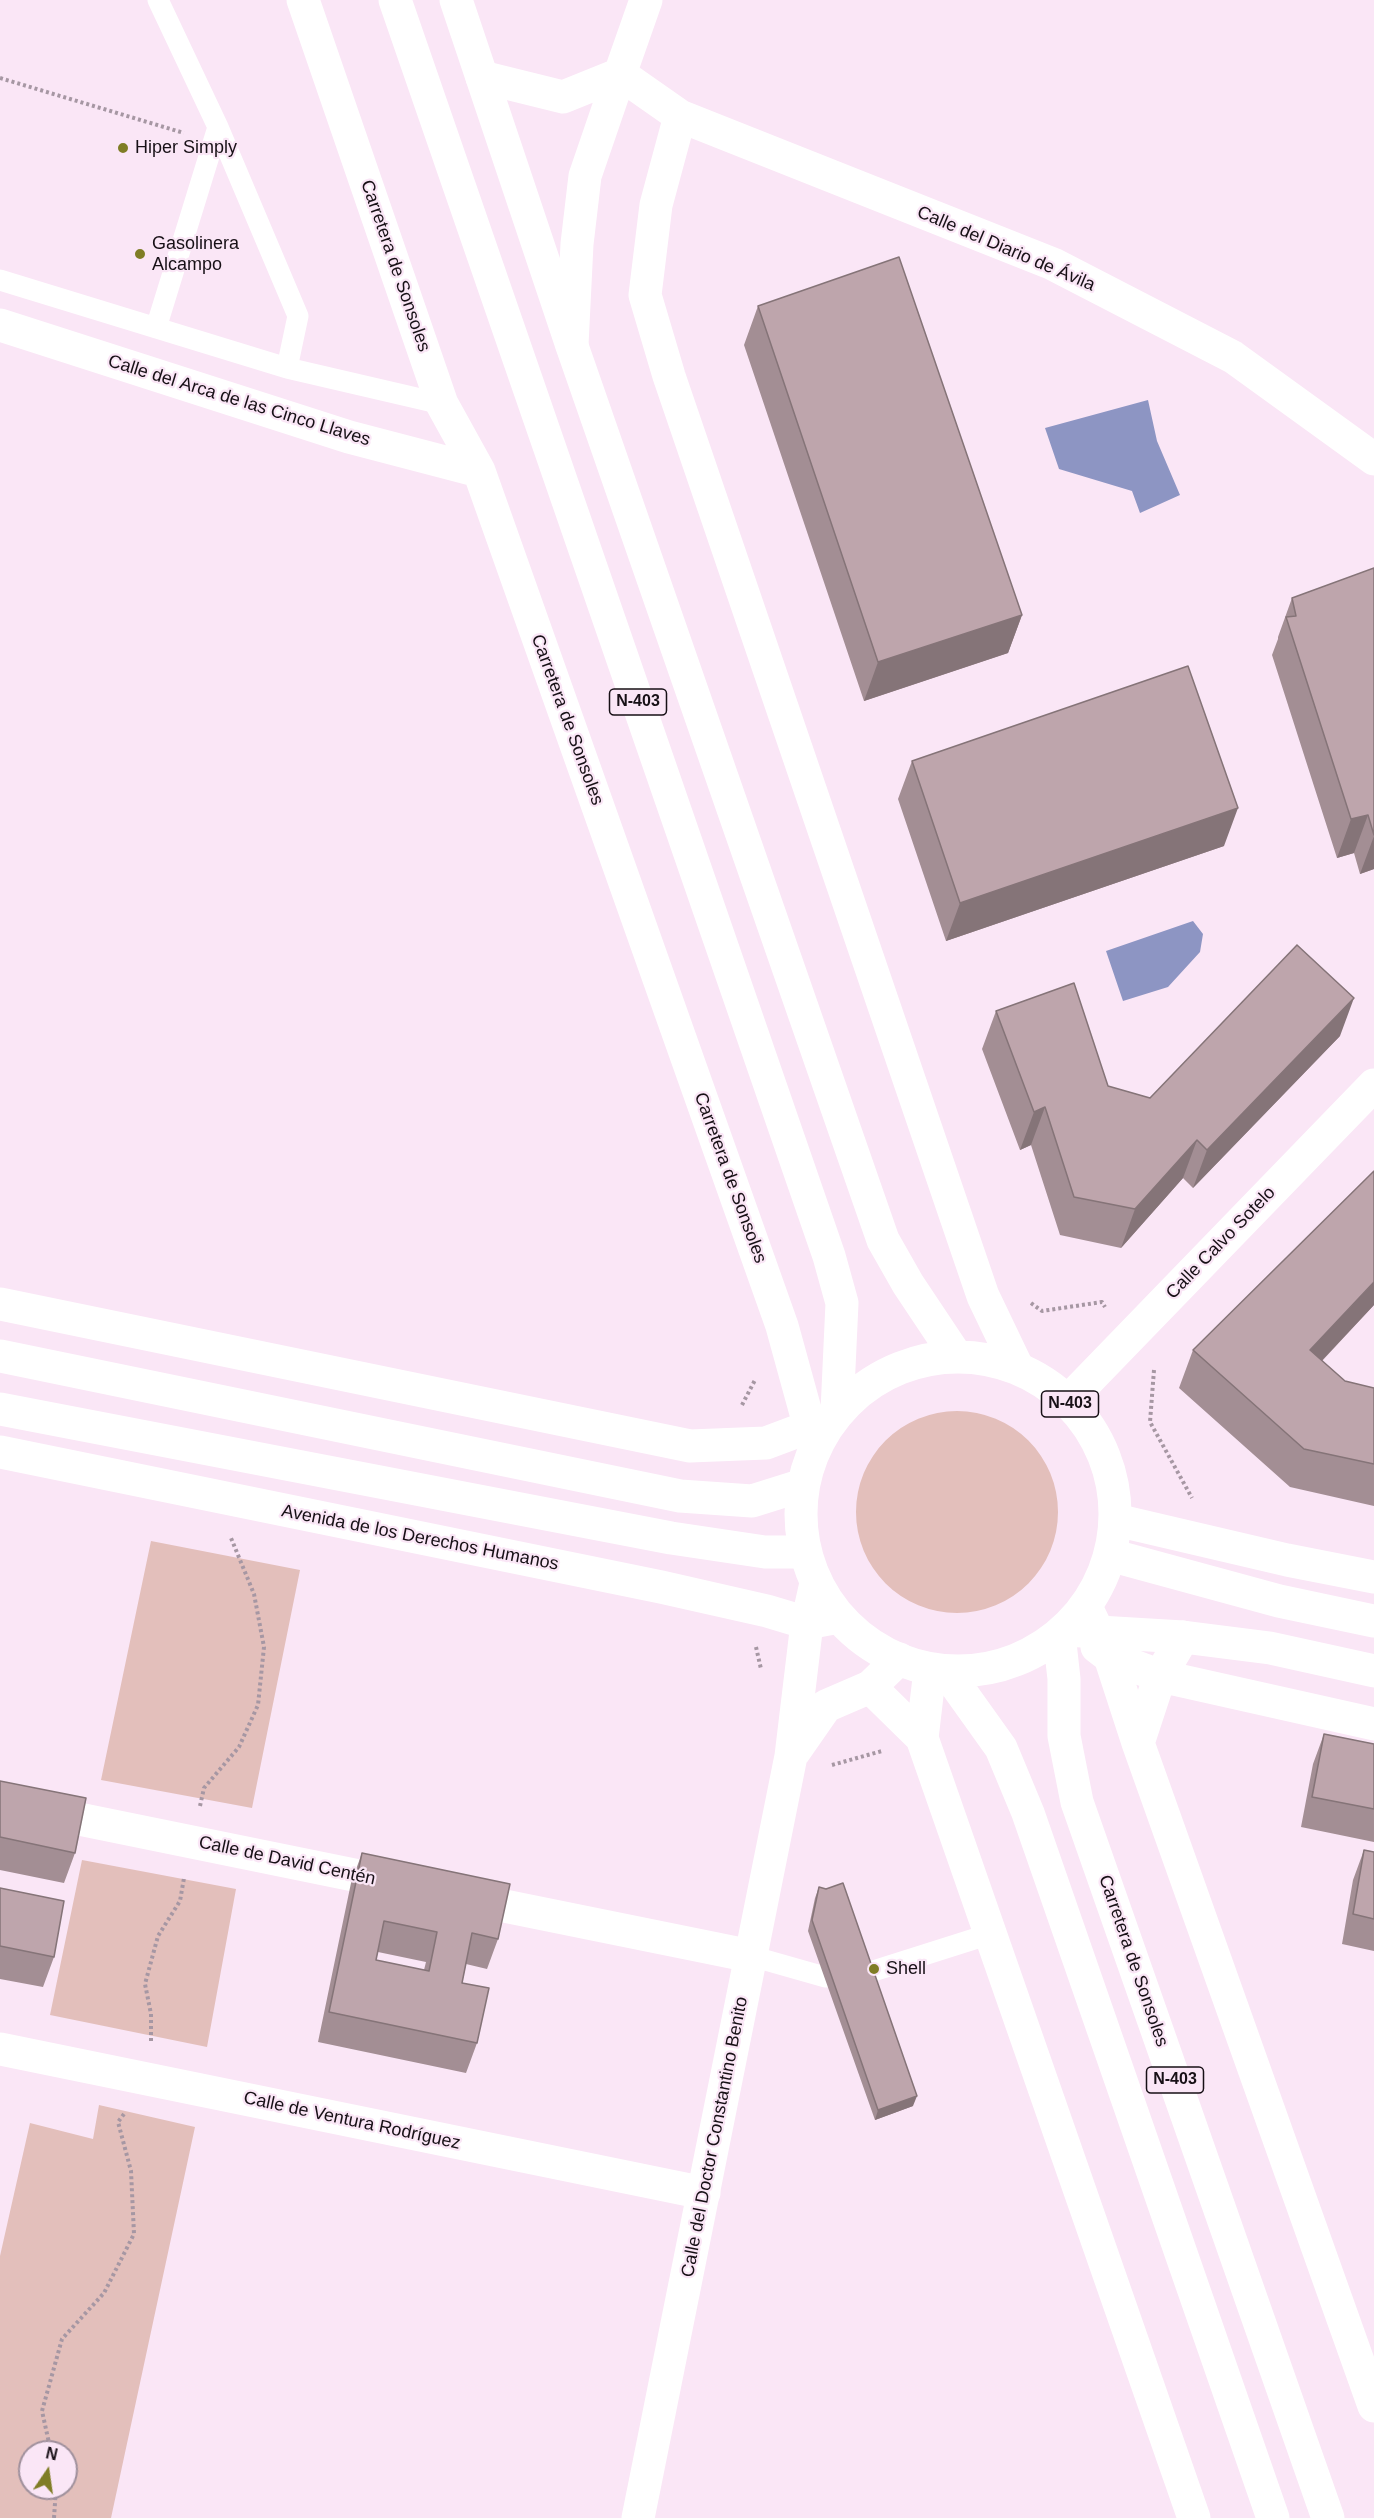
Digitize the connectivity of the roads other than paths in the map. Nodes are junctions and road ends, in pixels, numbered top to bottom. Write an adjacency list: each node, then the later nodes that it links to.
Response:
1 (158, 0): 9 (lane)
2 (303, 0): 15 (main road, Carretera de Sonsoles)
3 (395, 0): 26 (main road, N-403)
4 (456, 0): 7 (main road, N-403)
5 (646, 0): 6 (main road)
6 (620, 74): 7 (main road); 8 (main road, Calle del Diario de Ávila); 13 (main road)
7 (482, 77): 13 (main road, N-403)
8 (680, 116): 16 (main road, Calle del Diario de Ávila); 22 (main road)
9 (216, 135): 12 (lane); 14 (lane)
10 (0, 280): 12 (lane)
11 (0, 325): 17 (main road, Calle del Arca de las Cinco Llaves)
12 (156, 328): 14 (lane)
13 (572, 346): 21 (main road, N-403)
14 (287, 368): 15 (lane)
15 (442, 404): 17 (main road, Carretera de Sonsoles)
16 (1374, 459)
17 (479, 471): 23 (main road, Carretera de Sonsoles)
18 (1374, 1085): 24 (main road, Calle Calvo Sotelo)
19 (0, 1304): 27 (main road)
20 (0, 1356): 29 (main road)
21 (956, 1356): 22 (main road, N-403); 26 (main road, N-403)
22 (1017, 1367): 24 (main road, N-403)
23 (797, 1385): 26 (main road, Carretera de Sonsoles); 27 (main road)
24 (1068, 1401): 30 (main road, N-403)
25 (0, 1409): 31 (main road)
26 (823, 1426): 27 (main road); 29 (main road, N-403)
27 (766, 1443)
28 (0, 1452): 37 (main road, Avenida de los Derechos Humanos)
29 (803, 1485): 31 (main road, N-403)
30 (1116, 1520): 32 (main road, N-403); 33 (main road)
31 (805, 1552): 34 (main road, N-403)
32 (1110, 1556): 36 (main road); 38 (main road, N-403)
33 (1374, 1577)
34 (816, 1583): 35 (main road, N-403); 37 (main road, Calle del Doctor Constantino Benito)
35 (839, 1617): 37 (main road, Avenida de los Derechos Humanos); 40 (main road, N-403)
36 (1374, 1621)
37 (807, 1623): 48 (main road, Calle del Doctor Constantino Benito)
38 (1083, 1632): 39 (main road); 41 (main road, N-403); 43 (main road); 47 (main road); 58 (main road, Carretera de Sonsoles / N-403)
39 (1183, 1637): 42 (main road); 43 (main road)
40 (899, 1659): 41 (main road, N-403); 44 (main road, Calle del Doctor Constantino Benito)
41 (938, 1670): 46 (main road); 57 (main road, N-403)
42 (1374, 1671)
43 (1160, 1676): 45 (main road); 47 (main road)
44 (870, 1687): 46 (main road); 48 (main road, Calle del Doctor Constantino Benito)
45 (1374, 1724)
46 (921, 1738): 50 (main road)
47 (1138, 1743): 54 (main road)
48 (791, 1756): 51 (main road, Calle del Doctor Constantino Benito)
49 (0, 1803): 51 (main road, Calle de David Centén)
50 (990, 1934): 51 (lane); 56 (main road)
51 (751, 1956): 53 (main road, Calle del Doctor Constantino Benito)
52 (0, 2049): 53 (main road, Calle de Ventura Rodríguez)
53 (704, 2193): 55 (main road, Calle del Doctor Constantino Benito)
54 (1374, 2406)
55 (638, 2518)
56 (1194, 2518)
57 (1273, 2518)
58 (1328, 2518)

